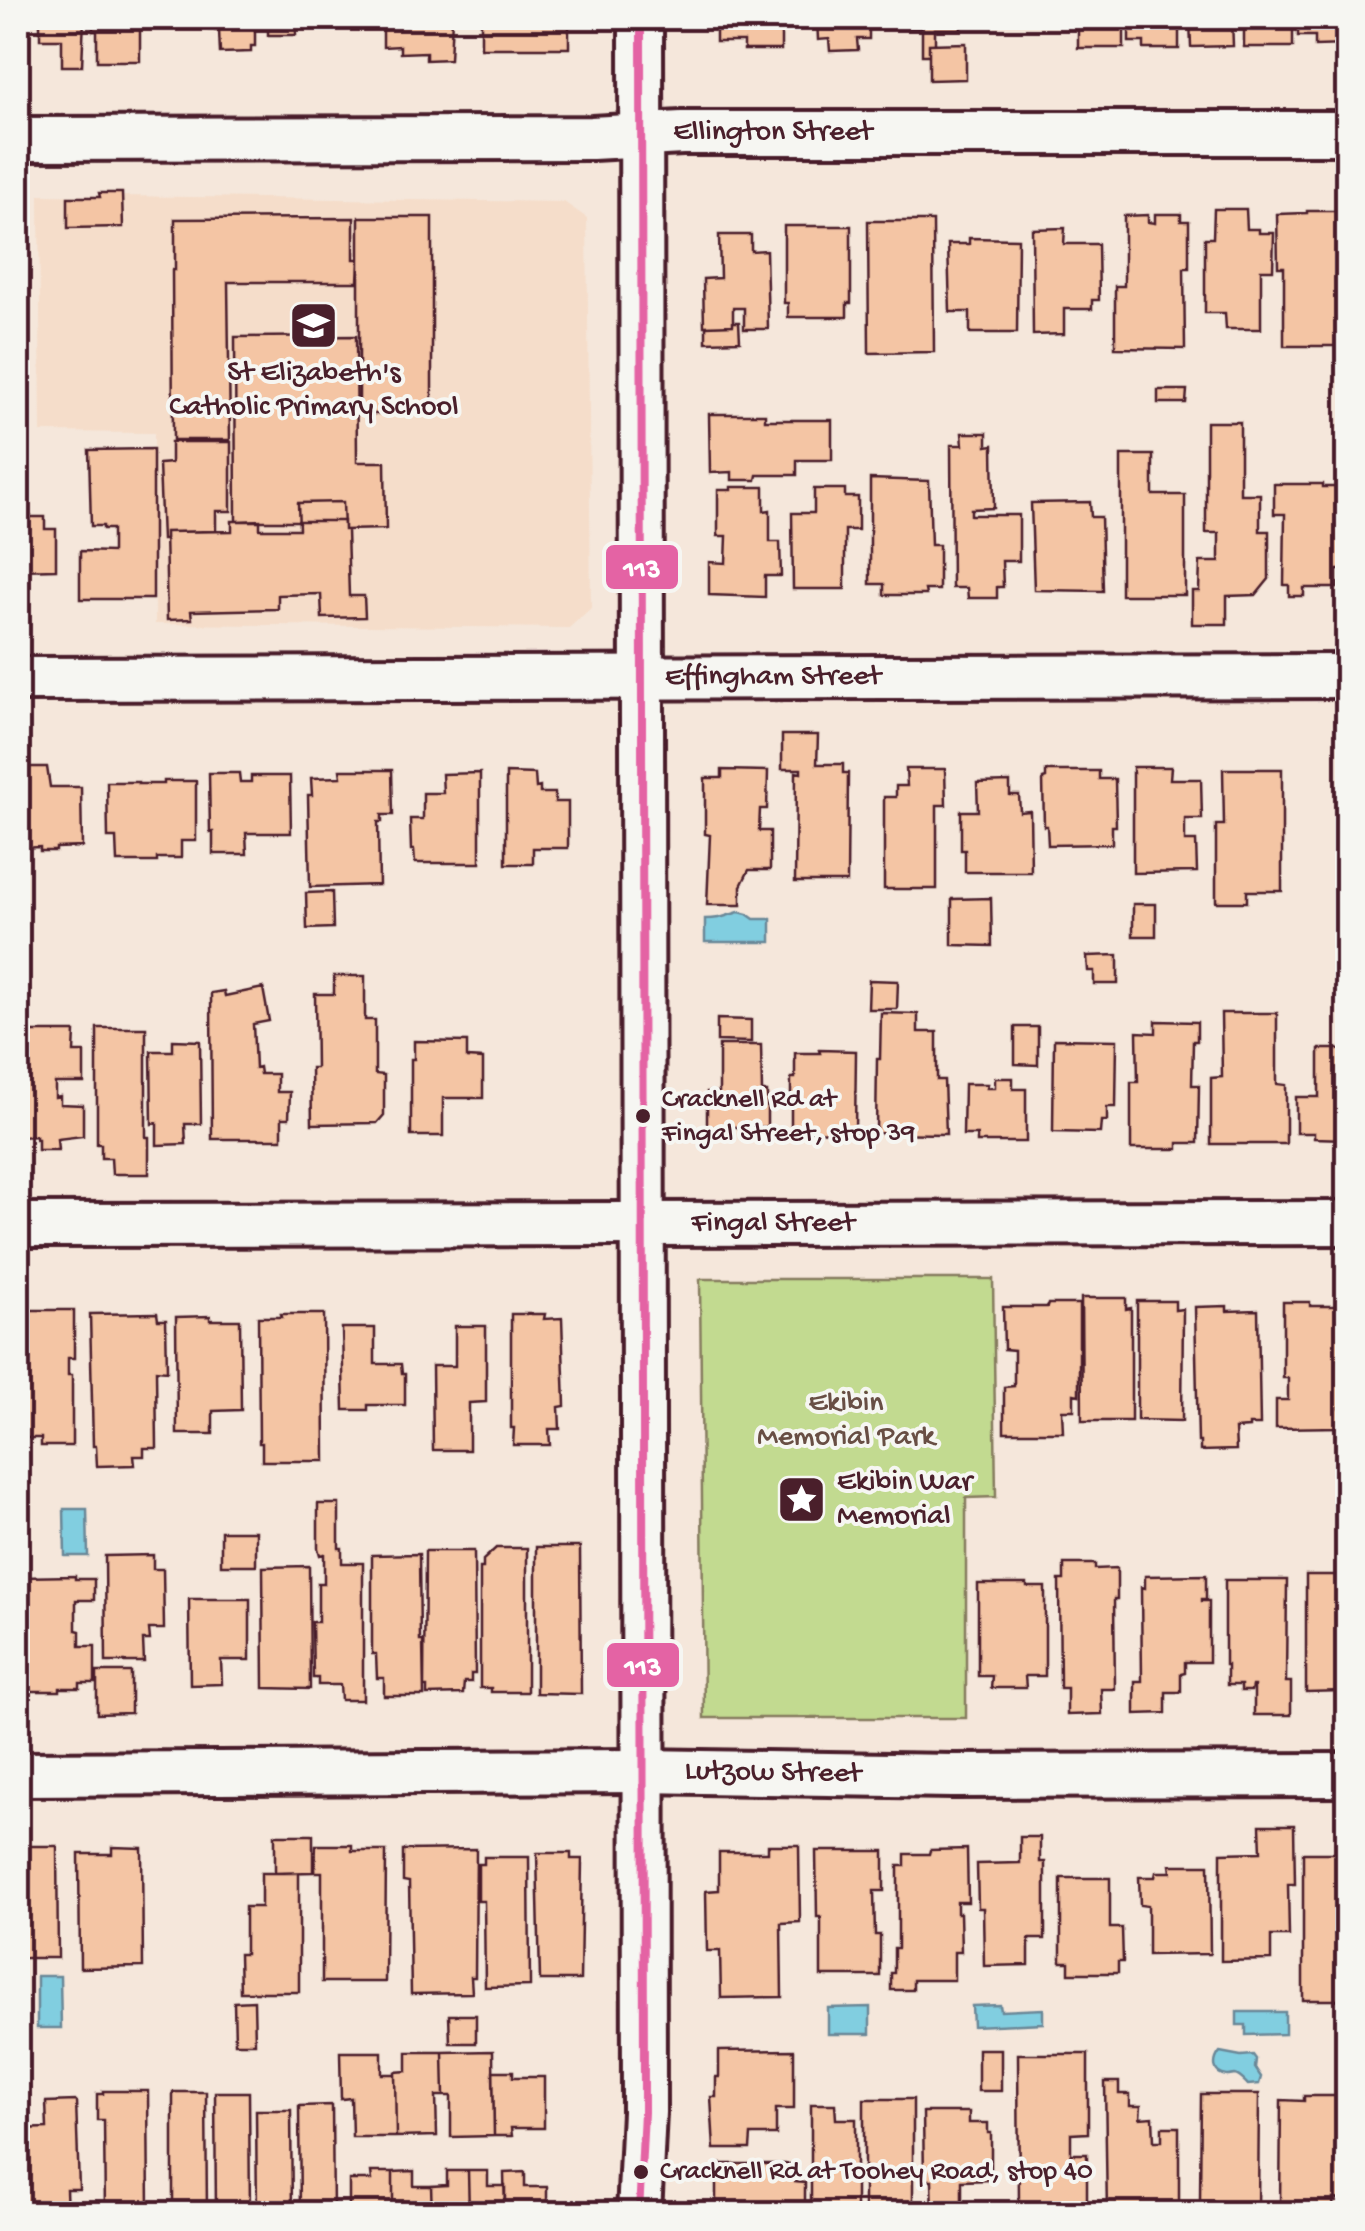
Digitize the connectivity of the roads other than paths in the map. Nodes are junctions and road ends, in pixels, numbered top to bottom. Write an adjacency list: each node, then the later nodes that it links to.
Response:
1 (641, 18): 3 (street)
2 (1348, 133): 3 (street, Ellington Street)
3 (642, 135): 4 (street, Ellington Street); 6 (street)
4 (18, 139)
5 (1348, 676): 6 (street, Effingham Street)
6 (642, 677): 7 (street, Effingham Street); 8 (street)
7 (18, 679)
8 (643, 1223): 9 (street, Fingal Street); 10 (street, Fingal Street); 11 (street)
9 (1348, 1223)
10 (18, 1225)
11 (643, 1771): 12 (street, Lutzow Street); 13 (street, Lutzow Street); 14 (street)
12 (18, 1774)
13 (1348, 1775)
14 (638, 2214)

